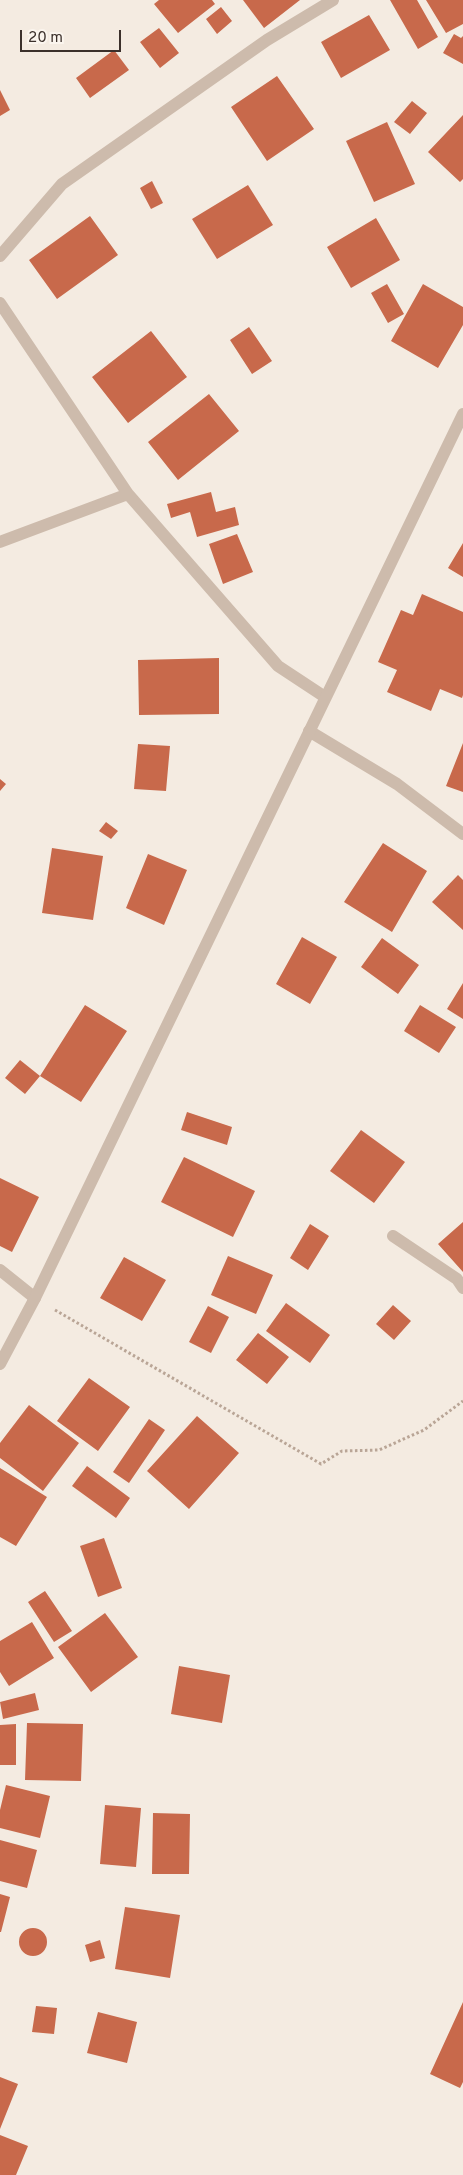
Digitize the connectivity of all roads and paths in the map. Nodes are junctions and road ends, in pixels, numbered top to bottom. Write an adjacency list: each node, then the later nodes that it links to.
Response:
1 (333, 0): 2 (street)
2 (0, 256)
3 (0, 303): 5 (street)
4 (463, 414): 7 (street)
5 (128, 494): 6 (street); 7 (street)
6 (0, 542)
7 (325, 697): 8 (street)
8 (309, 730): 9 (street); 13 (street)
9 (463, 834)
10 (393, 1236): 12 (street)
11 (0, 1270): 13 (street)
12 (463, 1288)
13 (35, 1298): 14 (street); 15 (path)
14 (0, 1364)
15 (463, 1401)

